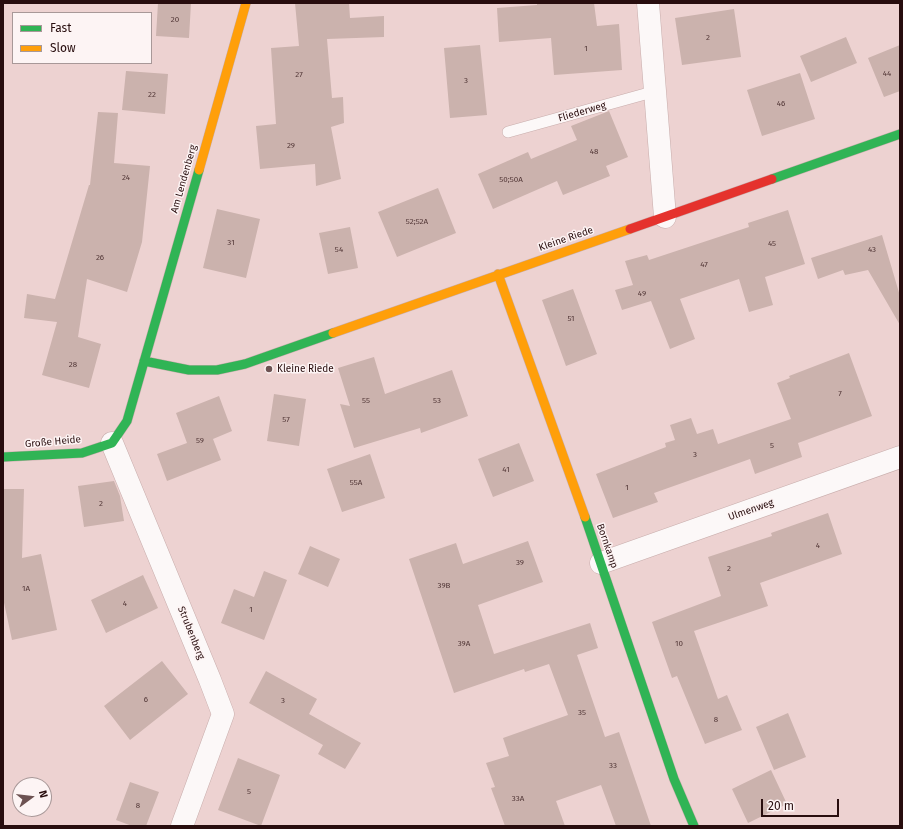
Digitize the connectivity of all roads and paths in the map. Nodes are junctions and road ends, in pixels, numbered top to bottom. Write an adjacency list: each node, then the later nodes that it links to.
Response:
1 (246, 3): 8 (street, Am Lendenberg)
2 (648, 3): 3 (street)
3 (656, 91): 4 (lane, Fliederweg); 6 (street)
4 (508, 132)
5 (900, 134): 6 (street, Kleine Riede)
6 (665, 217): 7 (street, Kleine Riede)
7 (498, 274): 8 (street, Kleine Riede); 12 (street, Bornkamp)
8 (144, 361): 9 (street)
9 (112, 442): 10 (street, Große Heide); 13 (street, Strubenberg)
10 (3, 457)
11 (900, 457): 12 (street, Ulmenweg)
12 (601, 563): 14 (street, Bornkamp)
13 (182, 826)
14 (694, 826)

